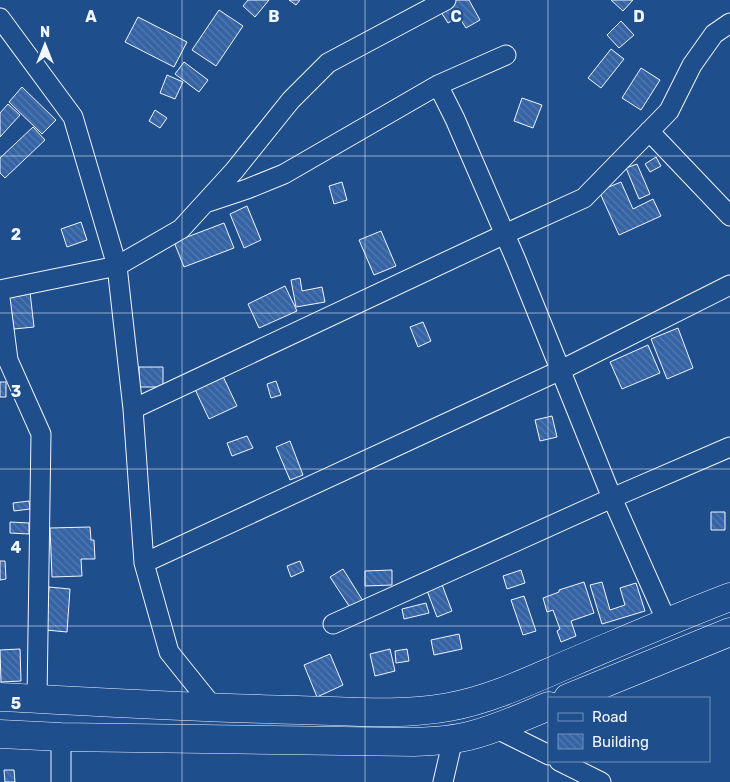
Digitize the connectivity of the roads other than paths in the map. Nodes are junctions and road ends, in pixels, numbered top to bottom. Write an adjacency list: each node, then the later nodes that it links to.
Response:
1 (446, 0): 7 (street)
2 (0, 18): 10 (street)
3 (730, 23): 6 (street)
4 (506, 55): 5 (street)
5 (438, 85): 7 (street); 9 (street)
6 (649, 131): 8 (street); 9 (street)
7 (205, 203): 10 (street)
8 (730, 216)
9 (505, 234): 14 (street); 15 (street)
10 (117, 266): 12 (street); 15 (street)
11 (730, 285): 14 (street)
12 (0, 290)
13 (0, 298): 25 (street)
14 (561, 370): 17 (street); 18 (street)
15 (133, 409): 18 (street)
16 (730, 447): 17 (street)
17 (612, 498): 20 (street); 21 (street)
18 (144, 563): 27 (street)
19 (730, 597): 20 (main road)
20 (667, 622): 27 (main road)
21 (332, 624)
22 (730, 632): 24 (main road)
23 (0, 697): 25 (main road)
24 (570, 697)
25 (37, 699): 27 (main road)
26 (548, 706): 28 (main road)
27 (214, 708)
28 (495, 728): 31 (main road); 32 (street)
29 (0, 734): 30 (main road)
30 (61, 737): 31 (main road); 34 (street)
31 (453, 739): 35 (street)
32 (548, 755)
33 (561, 762): 36 (street)
34 (61, 782)
35 (443, 782)
36 (600, 782)

